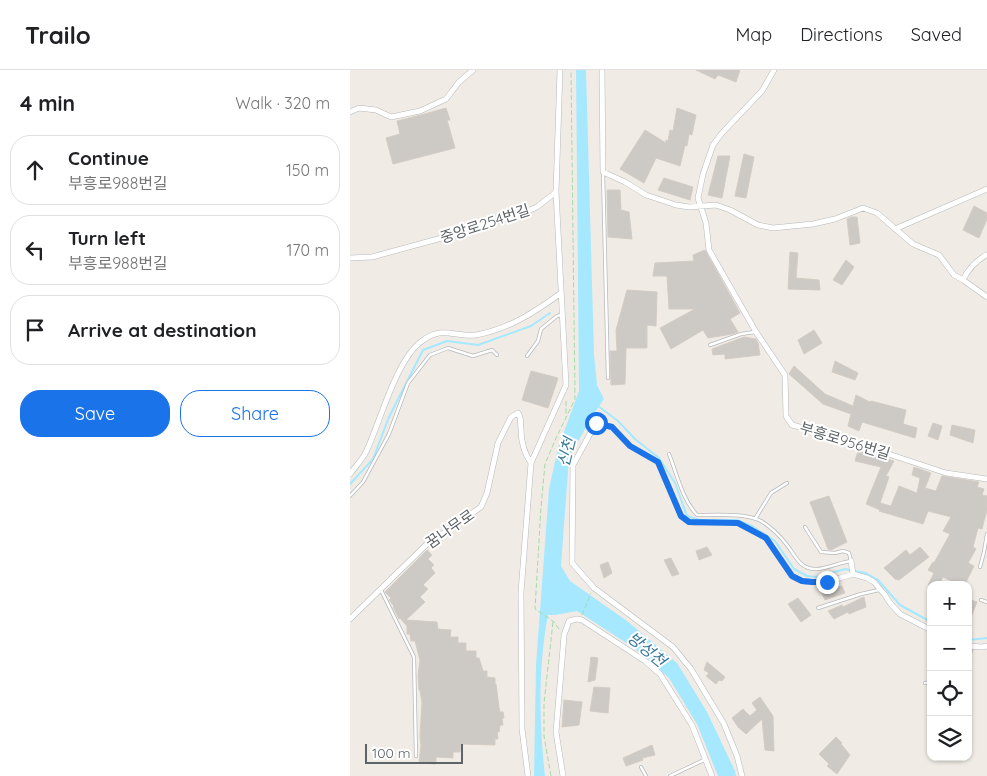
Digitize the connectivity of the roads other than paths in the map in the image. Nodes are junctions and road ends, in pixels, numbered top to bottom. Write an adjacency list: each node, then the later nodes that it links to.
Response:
1 (473, 70): 5 (street)
2 (560, 70): 8 (street)
3 (602, 70): 6 (street)
4 (774, 70): 9 (street, 부흥로956번길)
5 (350, 112)
6 (603, 172): 9 (street); 21 (lane)
7 (987, 189): 10 (street)
8 (556, 192): 12 (street, 중앙로254번길); 14 (street)
9 (700, 207): 10 (street); 17 (street, 부흥로956번길)
10 (895, 229): 13 (street)
11 (986, 255): 13 (street)
12 (350, 258)
13 (963, 280): 15 (street)
14 (561, 293): 16 (street); 24 (street)
15 (987, 298)
16 (562, 315): 20 (lane); 23 (street)
17 (756, 332): 18 (lane); 25 (street, 부흥로956번길)
18 (710, 345)
19 (497, 355): 27 (lane)
20 (526, 356)
21 (608, 378)
22 (670, 454): 28 (lane)
23 (531, 463): 35 (street, 꿈나무로); 46 (street)
24 (350, 474)
25 (987, 479)
26 (788, 483): 28 (lane)
27 (350, 496)
28 (755, 519): 31 (lane)
29 (805, 527): 31 (lane)
30 (987, 534): 32 (lane)
31 (851, 561): 33 (street)
32 (980, 567)
33 (854, 574): 34 (street); 51 (street)
34 (880, 589): 38 (lane); 40 (street)
35 (381, 590): 39 (street, 꿈나무로); 43 (lane)
36 (981, 600): 37 (lane)
37 (987, 602)
38 (818, 608)
39 (350, 619)
40 (927, 628)
41 (972, 646): 42 (street)
42 (987, 646)
43 (416, 756)
44 (706, 759): 47 (street); 49 (lane); 50 (street)
45 (641, 767): 48 (lane)
46 (528, 776)
47 (563, 776)
48 (646, 776)
49 (670, 776)
50 (712, 776)
51 (742, 776)

